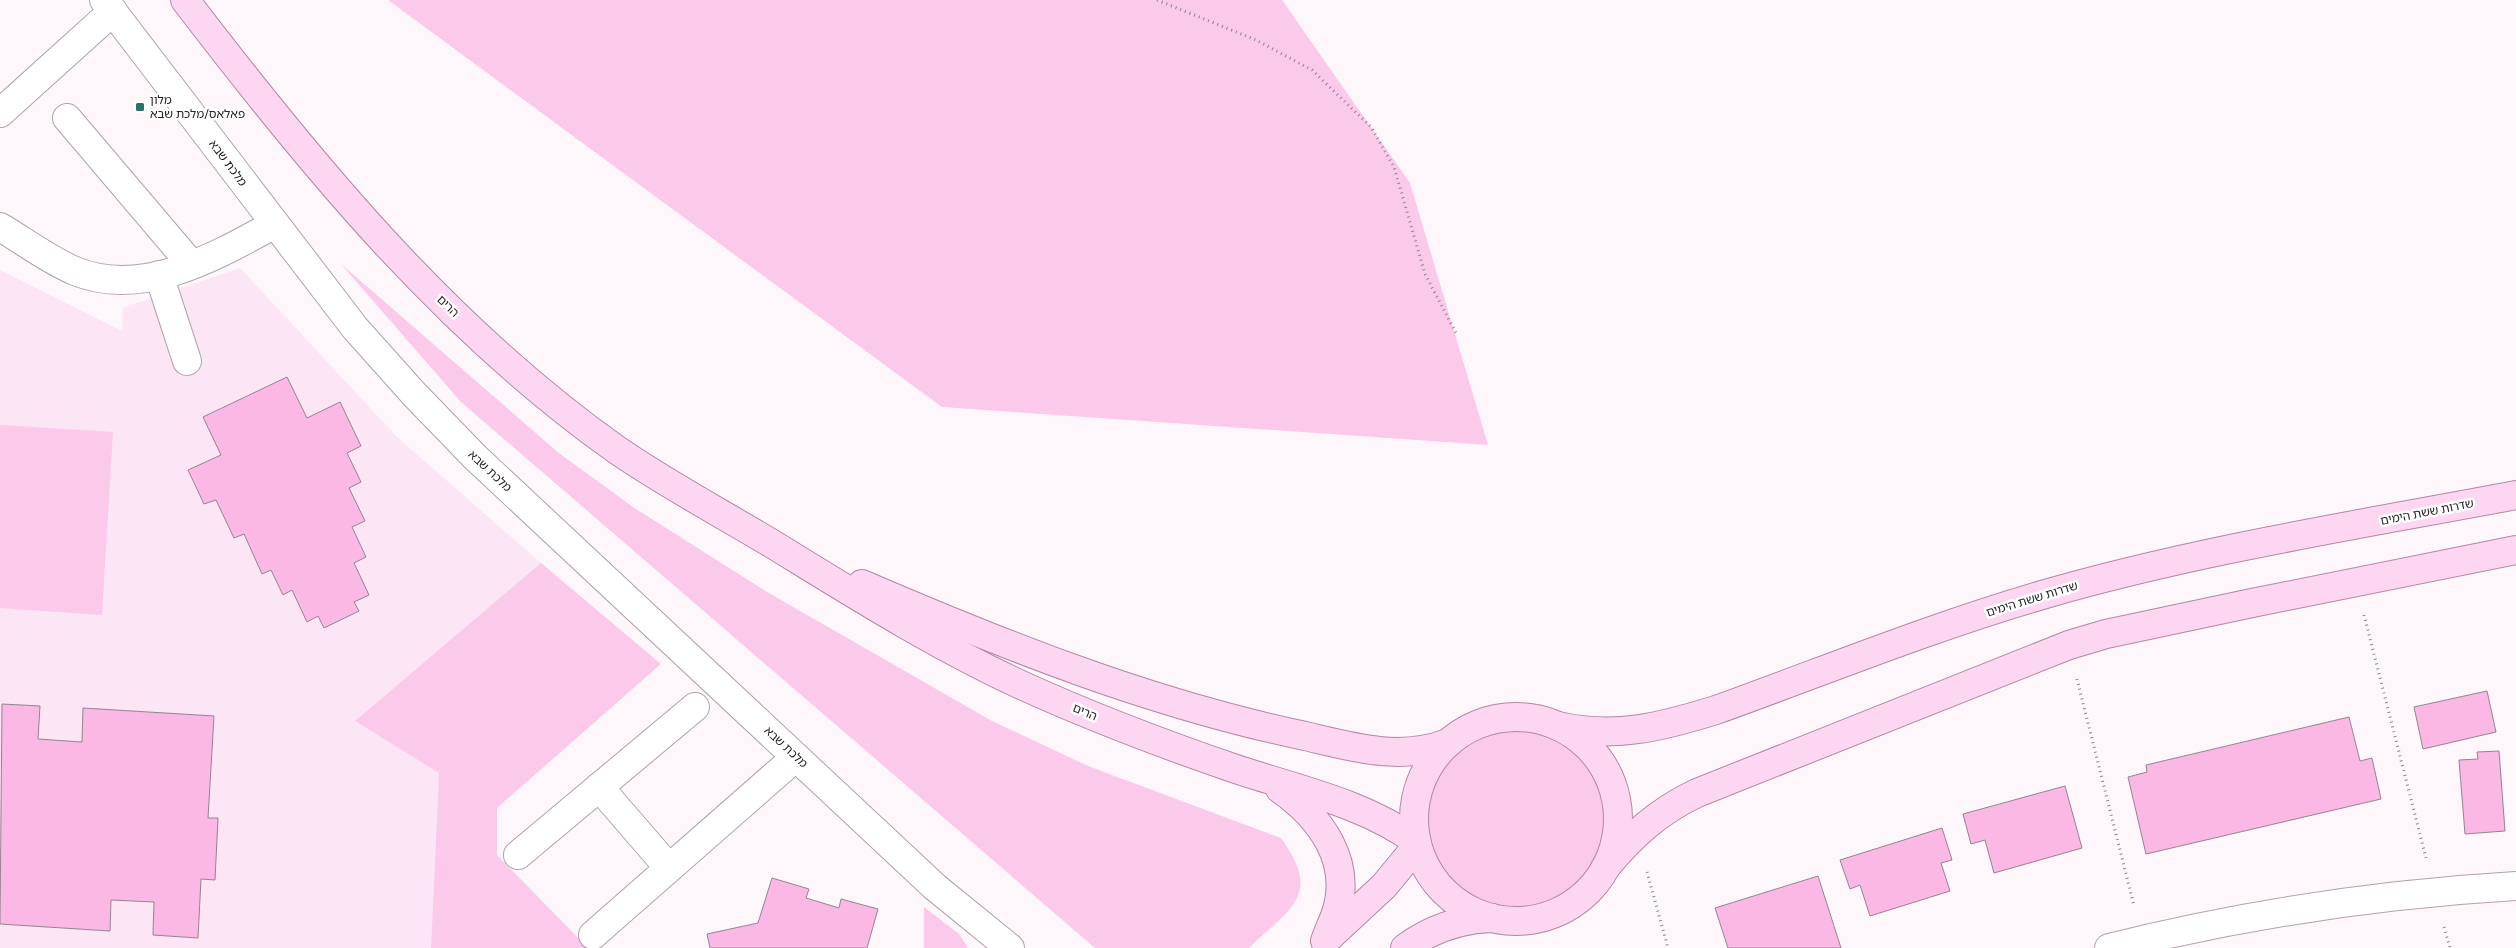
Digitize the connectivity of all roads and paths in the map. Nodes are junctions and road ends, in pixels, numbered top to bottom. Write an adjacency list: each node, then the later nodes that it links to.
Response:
1 (185, 0): 13 (main road, הרים)
2 (1157, 0): 10 (path)
3 (109, 5): 4 (street); 6 (street, מלכת שבא)
4 (0, 113)
5 (68, 118): 8 (street)
6 (275, 224): 8 (street); 20 (street, מלכת שבא)
7 (0, 227): 9 (street)
8 (191, 264): 9 (street)
9 (159, 275): 11 (street)
10 (1456, 333)
11 (186, 361)
12 (2516, 495): 18 (main road, שדרות ששת הימים)
13 (772, 544): 19 (main road, הרים); 21 (main road, הרים)
14 (2516, 550): 15 (main road)
15 (2355, 582): 16 (main road); 30 (path)
16 (2069, 645): 23 (main road); 33 (path)
17 (695, 707): 22 (street)
18 (1558, 726): 19 (main road); 27 (main road)
19 (1445, 744): 24 (main road)
20 (796, 758): 26 (street); 29 (street, מלכת שבא)
21 (1264, 778): 24 (main road, הרים); 34 (main road)
22 (599, 787): 25 (street); 26 (street)
23 (1636, 833): 27 (main road); 38 (path)
24 (1416, 843): 31 (main road); 34 (main road)
25 (518, 855)
26 (669, 868): 32 (street)
27 (1605, 868): 31 (main road)
28 (2516, 886): 30 (street)
29 (934, 888): 35 (street, מלכת שבא); 36 (street, מלכת שבא)
30 (2435, 893): 33 (street); 40 (path)
31 (1493, 918): 37 (main road)
32 (593, 935)
33 (2143, 940): 39 (street)
34 (1321, 945)
35 (981, 948)
36 (1010, 948)
37 (1405, 948)
38 (1668, 948)
39 (2109, 948)
40 (2450, 948)

